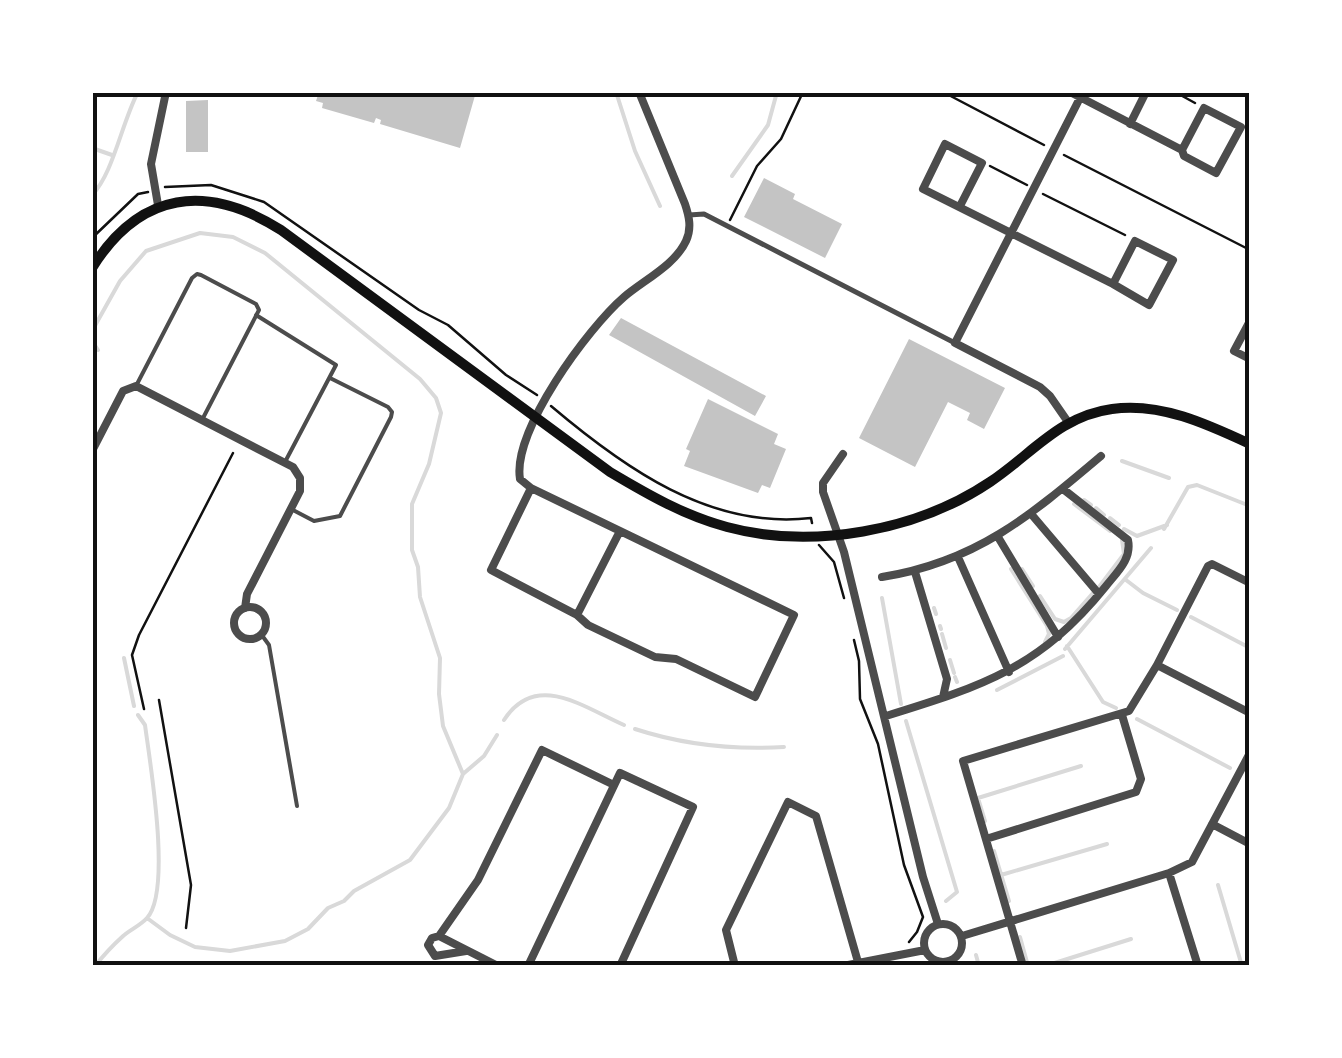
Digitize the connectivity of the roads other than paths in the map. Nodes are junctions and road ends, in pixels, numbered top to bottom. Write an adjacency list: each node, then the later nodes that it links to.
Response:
1 (166, 92): 8 (street)
2 (638, 92): 10 (street)
3 (1070, 92): 5 (street)
4 (1146, 92): 6 (street)
5 (1082, 95): 6 (street); 11 (street)
6 (1130, 124): 7 (street)
7 (1182, 150): 7 (street)
8 (158, 205): 12 (main road); 20 (main road)
9 (960, 206): 9 (street); 11 (street)
10 (688, 216): 16 (street); 20 (street)
11 (1011, 232): 13 (street); 16 (street)
12 (92, 268)
13 (1113, 284): 13 (street)
14 (256, 316): 18 (lane); 19 (lane); 21 (lane)
15 (1250, 322): 17 (street)
16 (954, 343): 22 (street)
17 (1250, 359)
18 (330, 378): 27 (lane); 30 (lane)
19 (136, 386): 21 (street); 24 (street)
20 (535, 418): 28 (street); 33 (main road)
21 (202, 420): 27 (street)
22 (1068, 422): 23 (main road); 33 (main road)
23 (1250, 444)
24 (92, 451)
25 (842, 454): 33 (street)
26 (1101, 456): 29 (street)
27 (285, 462): 30 (street)
28 (530, 488): 32 (street); 41 (street)
29 (1063, 488): 31 (street); 39 (street)
30 (291, 509): 40 (street)
31 (1032, 514): 34 (street); 39 (street)
32 (620, 531): 41 (street); 41 (street)
33 (838, 533): 49 (street)
34 (998, 537): 35 (street); 43 (street)
35 (958, 557): 36 (street); 45 (street)
36 (915, 572): 37 (street); 46 (street)
37 (882, 578)
38 (1250, 584): 44 (street)
39 (1100, 594): 43 (street)
40 (245, 608): 42 (street); 42 (street)
41 (577, 614)
42 (261, 634): 52 (lane)
43 (1058, 636): 45 (street)
44 (1157, 666): 47 (street); 48 (street)
45 (1009, 672): 46 (street)
46 (943, 697): 49 (street)
47 (1250, 713)
48 (1122, 715): 54 (street); 54 (street)
49 (886, 716): 58 (street)
50 (1250, 753): 53 (street)
51 (614, 785): 59 (street); 68 (street); 69 (street)
52 (297, 806)
53 (1212, 824): 55 (street); 56 (street)
54 (986, 838): 57 (street)
55 (1250, 844)
56 (1169, 873): 57 (street); 66 (street)
57 (1009, 923): 60 (street); 71 (street)
58 (938, 924): 60 (street); 62 (street)
59 (439, 936): 61 (street); 63 (street)
60 (962, 936): 64 (street)
61 (466, 950): 63 (street); 67 (street)
62 (926, 950): 64 (street); 65 (street)
63 (440, 961)
64 (948, 963)
65 (850, 964): 70 (street)
66 (1197, 964): 72 (street)
67 (498, 966)
68 (528, 966)
69 (620, 966)
70 (735, 966)
71 (1023, 966)
72 (1184, 966)

